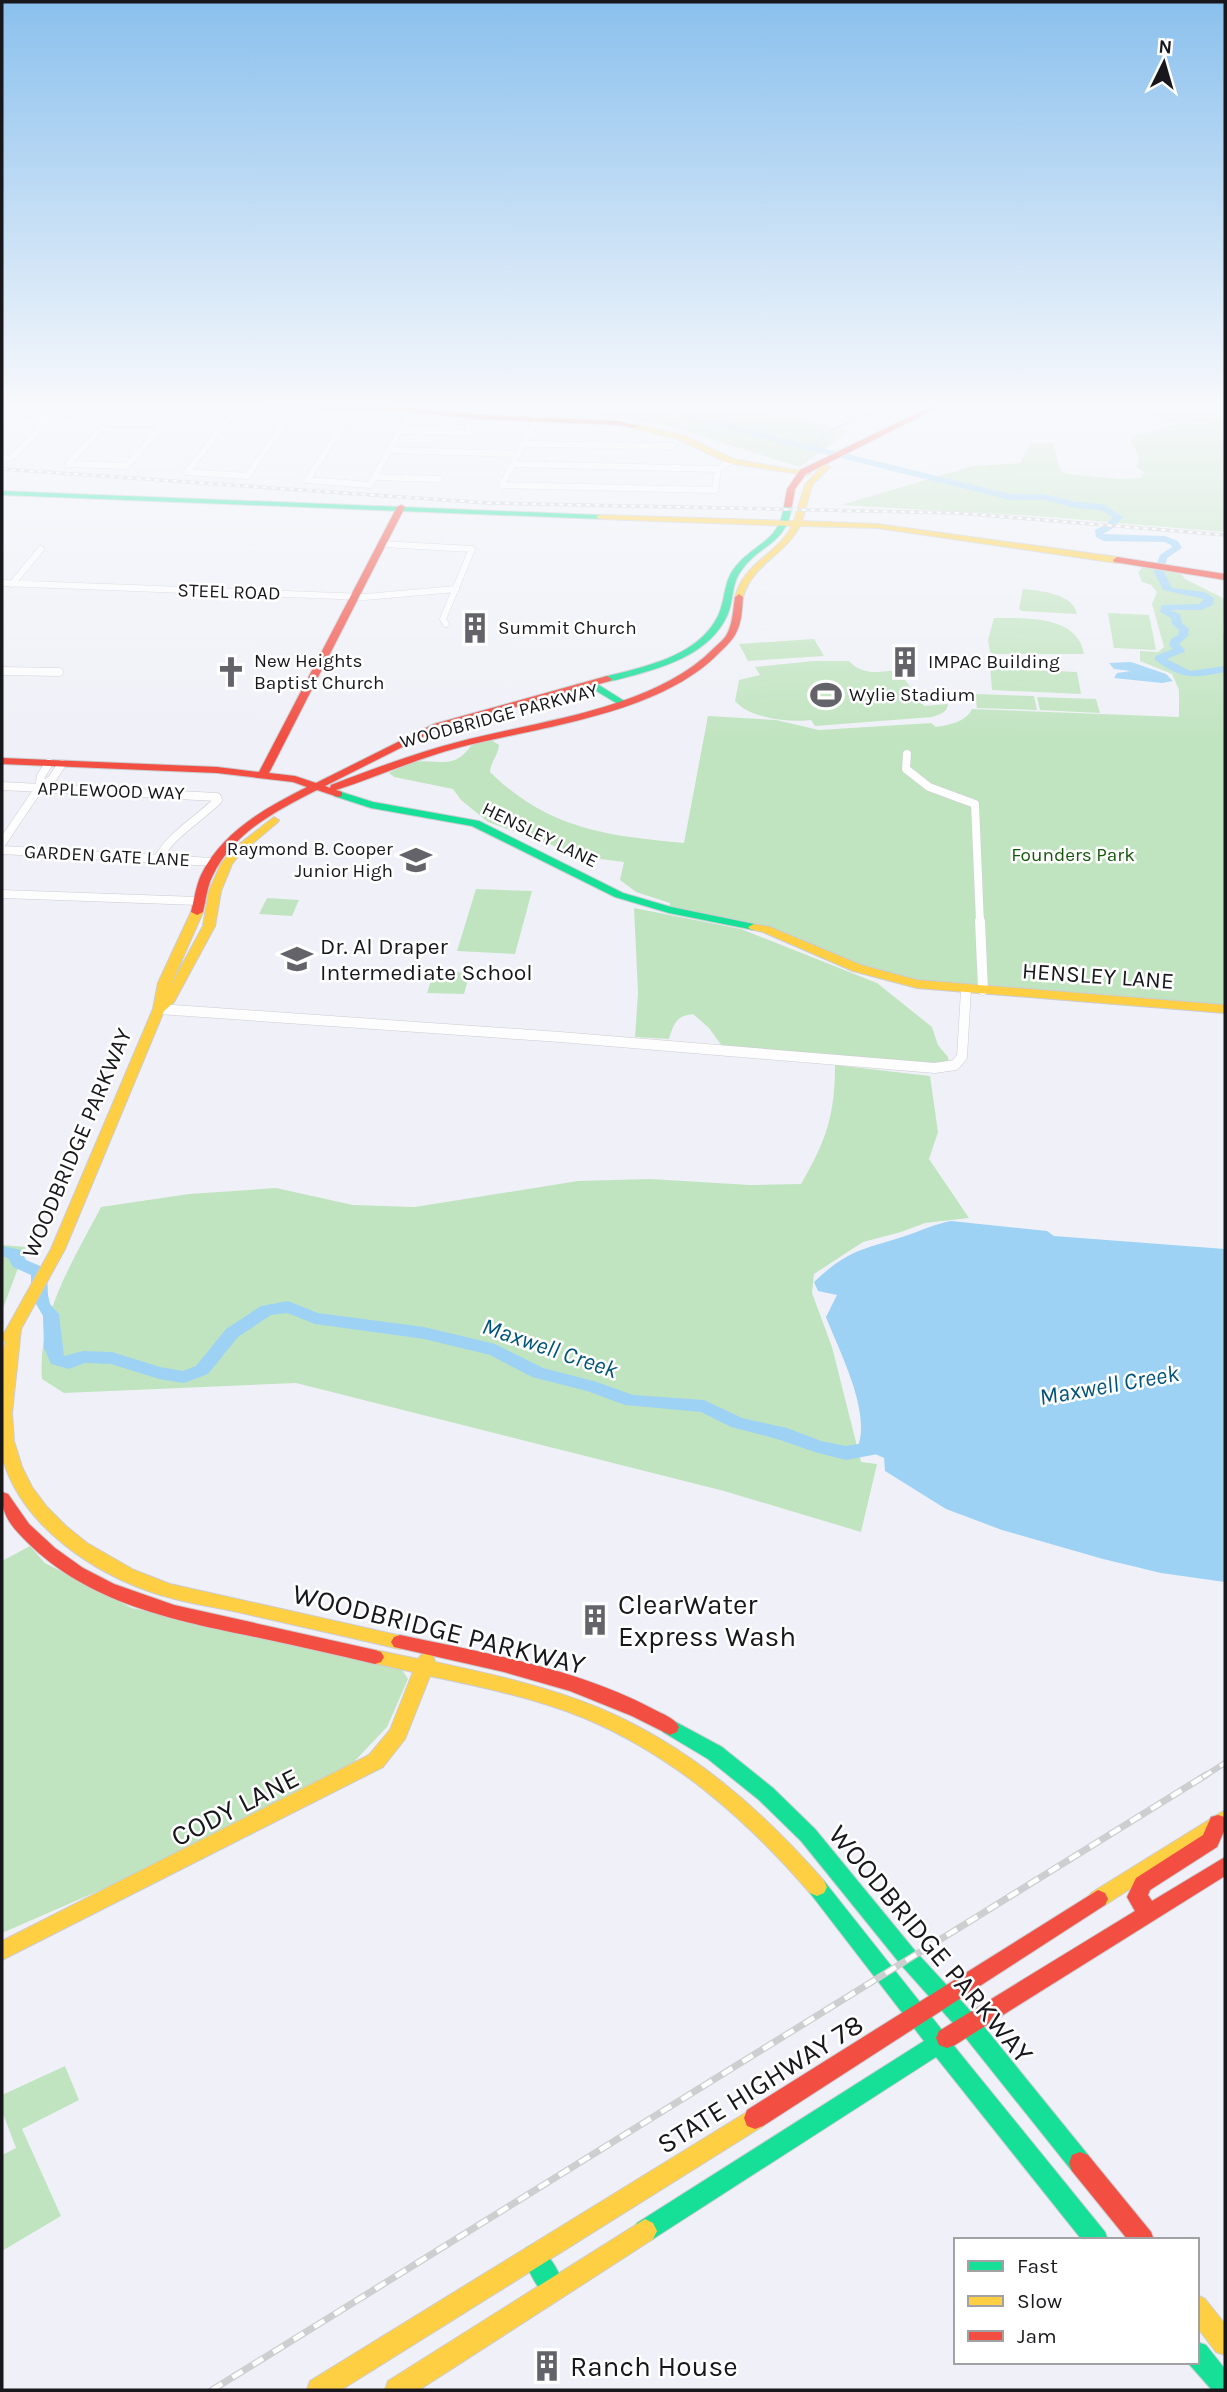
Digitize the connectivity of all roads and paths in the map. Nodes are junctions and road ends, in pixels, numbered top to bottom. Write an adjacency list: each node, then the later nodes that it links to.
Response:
1 (397, 516): 5 (main road)
2 (614, 516): 4 (main road)
3 (791, 516): 4 (main road)
4 (792, 521): 7 (main road); 12 (main road, WOODBRIDGE PARKWAY)
5 (382, 544): 10 (street); 11 (main road)
6 (41, 549): 9 (street)
7 (1225, 575)
8 (2, 583): 9 (street, STEEL ROAD)
9 (12, 584): 11 (street, STEEL ROAD)
10 (456, 589): 11 (street, STEEL ROAD); 13 (street)
11 (354, 597): 23 (main road)
12 (731, 611): 14 (main road, WOODBRIDGE PARKWAY); 15 (main road, WOODBRIDGE PARKWAY)
13 (446, 624)
14 (677, 656): 15 (main road); 18 (main road, WOODBRIDGE PARKWAY)
15 (704, 663): 19 (main road, WOODBRIDGE PARKWAY)
16 (2, 671): 17 (street)
17 (59, 672)
18 (591, 684): 19 (main road); 26 (main road, WOODBRIDGE PARKWAY)
19 (621, 702): 26 (main road, WOODBRIDGE PARKWAY)
20 (907, 754): 35 (street)
21 (2, 761): 22 (main road, HENSLEY LANE)
22 (55, 764): 23 (main road, HENSLEY LANE); 25 (street); 25 (street)
23 (264, 774): 26 (main road, HENSLEY LANE)
24 (2, 786): 25 (street, APPLEWOOD WAY)
25 (40, 788): 27 (street); 29 (street, APPLEWOOD WAY)
26 (323, 788): 30 (main road, WOODBRIDGE PARKWAY); 34 (main road, HENSLEY LANE)
27 (2, 844)
28 (2, 850): 29 (street, GARDEN GATE LANE)
29 (158, 858): 30 (street, GARDEN GATE LANE)
30 (220, 863): 32 (main road, WOODBRIDGE PARKWAY); 33 (main road, WOODBRIDGE PARKWAY)
31 (2, 894): 32 (street)
32 (197, 906): 33 (main road); 36 (main road, WOODBRIDGE PARKWAY)
33 (212, 910): 36 (main road, WOODBRIDGE PARKWAY)
34 (966, 990): 35 (main road, HENSLEY LANE); 36 (street)
35 (983, 990): 37 (main road, HENSLEY LANE)
36 (159, 1009): 38 (main road, WOODBRIDGE PARKWAY)
37 (1225, 1009)
38 (15, 1331): 39 (main road, WOODBRIDGE PARKWAY); 41 (main road, WOODBRIDGE PARKWAY)
39 (2, 1347)
40 (2, 1498): 42 (main road, WOODBRIDGE PARKWAY)
41 (432, 1649): 42 (main road, CODY LANE); 43 (main road, WOODBRIDGE PARKWAY)
42 (424, 1667): 44 (main road, WOODBRIDGE PARKWAY); 50 (main road, CODY LANE)
43 (611, 1698): 44 (main road); 45 (main road, WOODBRIDGE PARKWAY)
44 (589, 1713): 47 (main road, WOODBRIDGE PARKWAY)
45 (787, 1814): 47 (main road); 51 (main road, WOODBRIDGE PARKWAY)
46 (1221, 1821): 49 (main road); 51 (main road, STATE HIGHWAY 78)
47 (764, 1828): 52 (main road, WOODBRIDGE PARKWAY)
48 (1225, 1866): 49 (main road)
49 (1149, 1913): 53 (main road)
50 (2, 1951)
51 (943, 1997): 52 (main road, STATE HIGHWAY 78); 53 (main road, WOODBRIDGE PARKWAY)
52 (919, 2015): 54 (main road, WOODBRIDGE PARKWAY); 57 (main road, STATE HIGHWAY 78)
53 (969, 2025): 54 (main road); 56 (main road, WOODBRIDGE PARKWAY)
54 (939, 2043): 55 (main road, WOODBRIDGE PARKWAY); 58 (main road)
55 (1095, 2238)
56 (1141, 2238)
57 (534, 2256): 58 (main road); 63 (main road, STATE HIGHWAY 78)
58 (554, 2290): 64 (main road)
59 (1199, 2310): 60 (main road)
60 (1225, 2343)
61 (1199, 2356): 62 (main road)
62 (1225, 2387)
63 (319, 2390)
64 (397, 2390)

